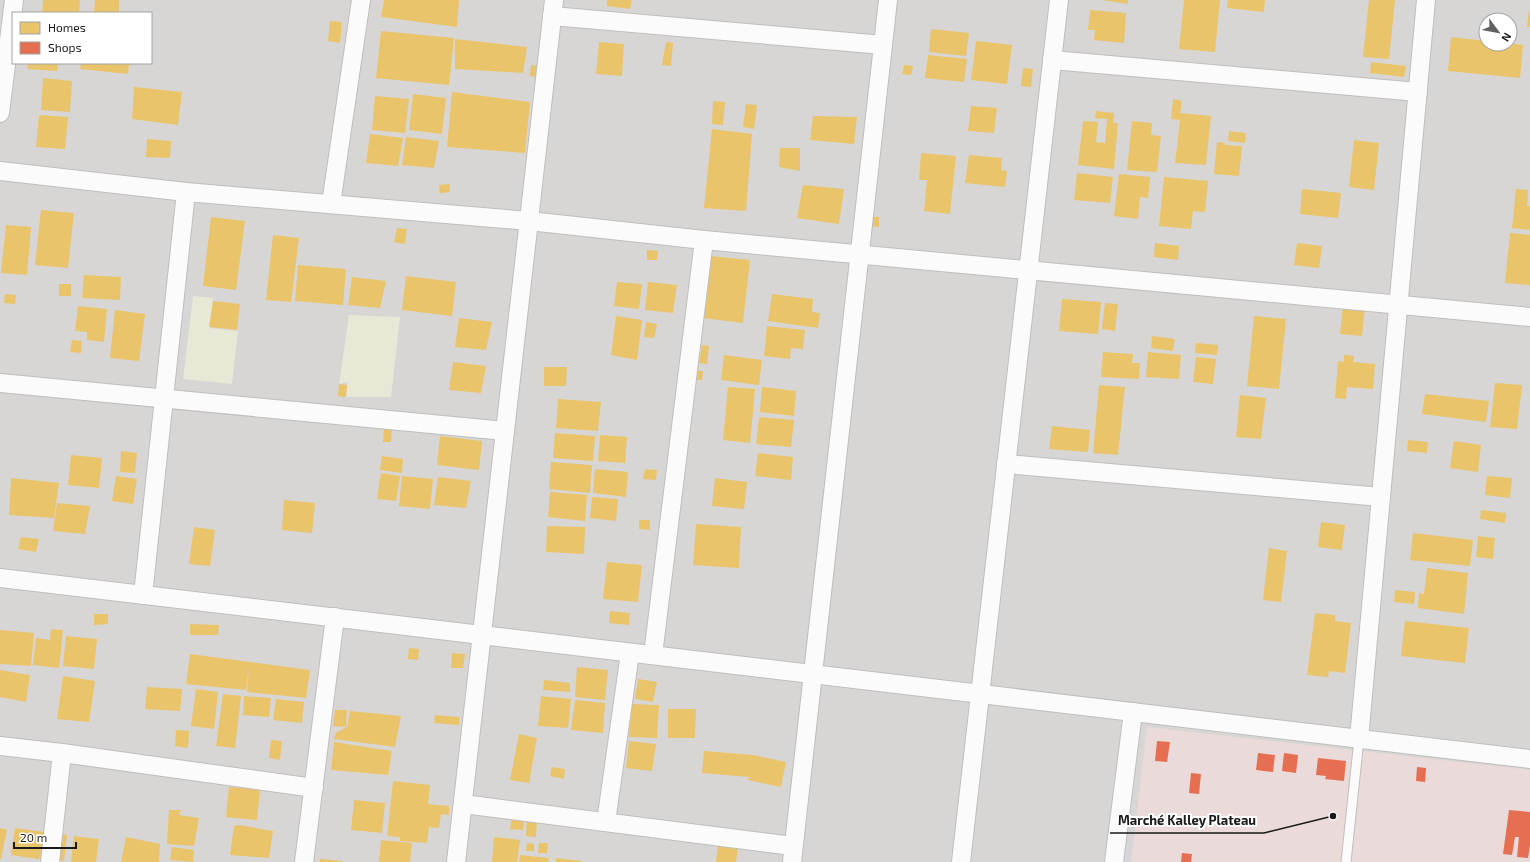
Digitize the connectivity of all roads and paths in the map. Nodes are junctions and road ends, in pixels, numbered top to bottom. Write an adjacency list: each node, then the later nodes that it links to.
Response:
1 (14, 0): 7 (street)
2 (357, 0): 15 (street)
3 (888, 0): 9 (street)
4 (1059, 0): 10 (street)
5 (1426, 0): 11 (street)
6 (553, 8): 9 (street); 16 (street)
7 (13, 12)
8 (12, 16): 12 (street)
9 (882, 45): 18 (street)
10 (1052, 60): 11 (street); 19 (street)
11 (1418, 92): 20 (street)
12 (0, 113)
13 (0, 171): 14 (street)
14 (186, 192): 15 (street); 23 (street)
15 (331, 204): 16 (street)
16 (529, 221): 17 (street); 24 (street)
17 (704, 240): 18 (street); 32 (street)
18 (859, 254): 19 (street); 33 (street)
19 (1028, 270): 20 (street); 25 (street)
20 (1399, 304): 21 (street); 26 (street)
21 (1530, 317)
22 (0, 383): 23 (street)
23 (164, 398): 24 (street); 28 (street)
24 (505, 431): 30 (street)
25 (1006, 464): 26 (street); 34 (street)
26 (1381, 497): 36 (street)
27 (0, 578): 28 (street)
28 (143, 595): 29 (street)
29 (335, 617): 30 (street); 40 (street)
30 (482, 635): 31 (street); 41 (street)
31 (630, 652): 32 (street); 42 (street)
32 (653, 655): 33 (street)
33 (812, 674): 34 (street); 43 (street)
34 (980, 694): 35 (street); 47 (street)
35 (1133, 712): 36 (street); 48 (street)
36 (1359, 739): 39 (street); 49 (lane)
37 (0, 746): 38 (street)
38 (62, 753): 40 (street); 44 (street)
39 (1530, 759)
40 (314, 788): 45 (street)
41 (462, 804): 42 (street); 46 (street)
42 (606, 822): 43 (street)
43 (792, 854)
44 (50, 862)
45 (304, 862)
46 (456, 862)
47 (960, 862)
48 (1114, 862)
49 (1346, 862)

